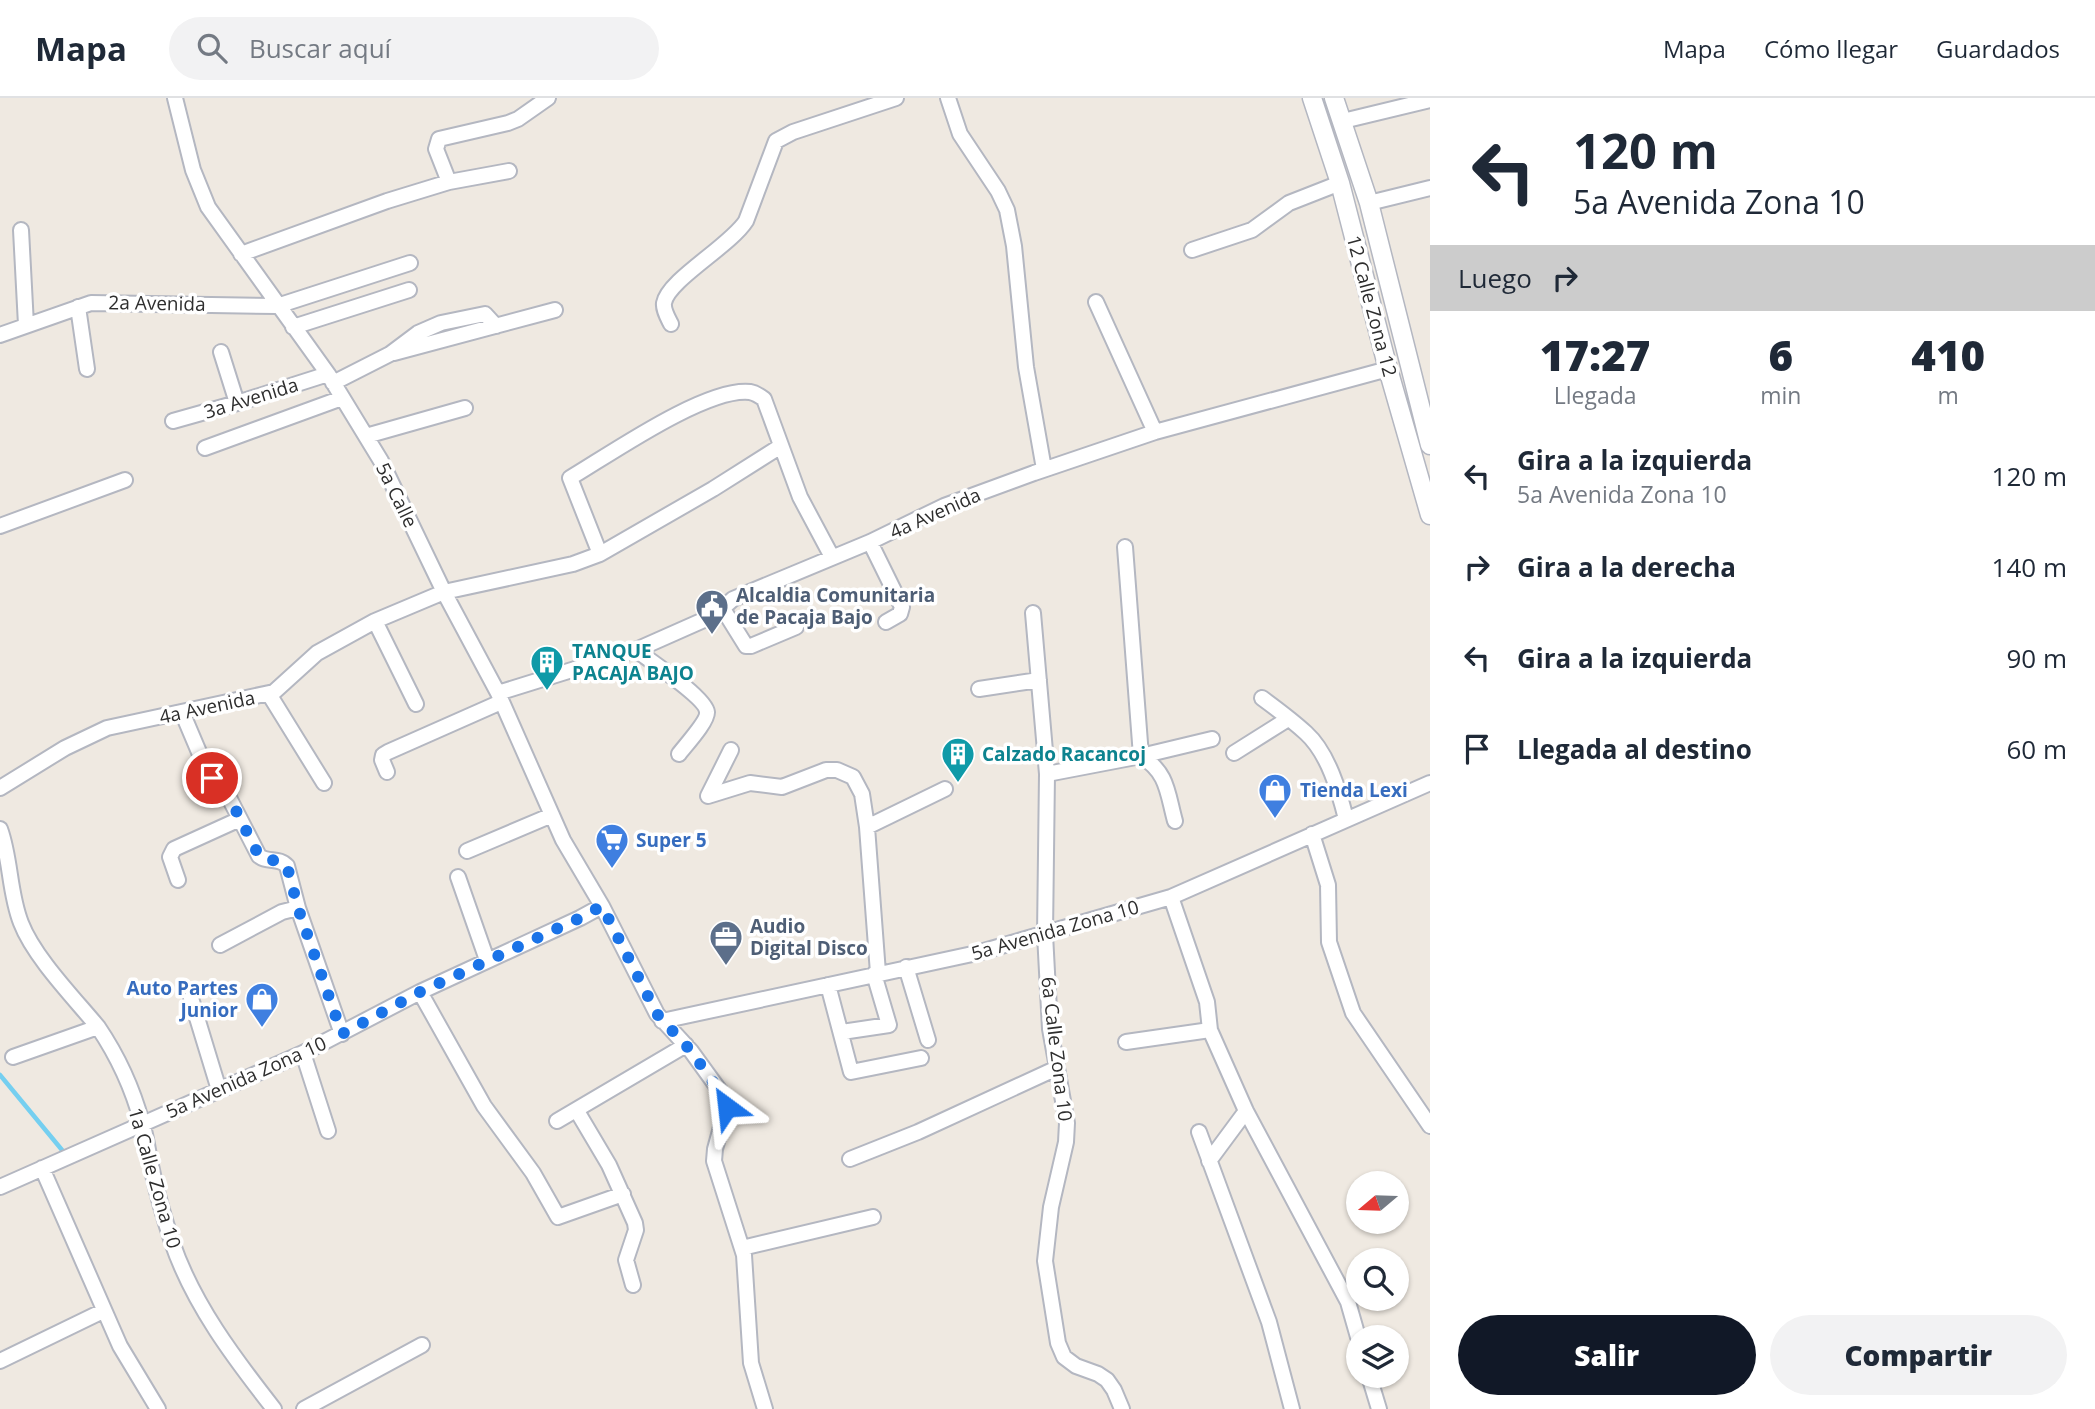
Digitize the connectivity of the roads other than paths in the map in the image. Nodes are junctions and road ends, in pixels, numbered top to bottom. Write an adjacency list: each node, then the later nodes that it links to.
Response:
1 (175, 98): 16 (street, 5a Calle)
2 (548, 98): 10 (street)
3 (896, 98): 23 (street)
4 (948, 98): 40 (street)
5 (1312, 98): 11 (street, 12 Calle Zona 12)
6 (1334, 98): 8 (street, 12 Calle Zona 12)
7 (1430, 100): 8 (street)
8 (1343, 121): 13 (street, 12 Calle Zona 12)
9 (509, 171): 10 (street)
10 (449, 183): 16 (street)
11 (1340, 183): 15 (street); 29 (street, 12 Calle Zona 12)
12 (1430, 188): 13 (street)
13 (1369, 203): 37 (street, 12 Calle Zona 12)
14 (21, 230): 24 (street)
15 (1192, 250)
16 (241, 254): 20 (street, 5a Calle)
17 (410, 263): 20 (street, 2a Avenida)
18 (409, 290): 25 (street)
19 (1096, 302): 35 (street)
20 (277, 306): 21 (street, 2a Avenida); 25 (street, 5a Calle)
21 (78, 307): 24 (street, 2a Avenida); 28 (street)
22 (555, 310): 30 (street, 3a Avenida)
23 (671, 324)
24 (26, 325): 26 (street, 2a Avenida)
25 (293, 327): 30 (street, 5a Calle)
26 (0, 335)
27 (221, 352): 32 (street)
28 (86, 369)
29 (1388, 369): 35 (street, 4a Avenida); 41 (street, 12 Calle Zona 12)
30 (330, 378): 31 (street, 5a Calle); 32 (street, 3a Avenida)
31 (342, 398): 36 (street, 5a Calle); 39 (street)
32 (237, 403): 34 (street, 3a Avenida)
33 (465, 408): 36 (street)
34 (173, 421)
35 (1155, 432): 40 (street, 4a Avenida)
36 (366, 436): 49 (street, 5a Calle)
37 (1430, 445)
38 (781, 446): 47 (street, 4a Avenida); 47 (street); 48 (street)
39 (205, 448)
40 (1044, 469): 45 (street, 4a Avenida)
41 (1424, 474): 43 (street, 12 Calle Zona 12)
42 (125, 480): 44 (street)
43 (1430, 515)
44 (0, 526)
45 (870, 541): 48 (street, 4a Avenida); 53 (street)
46 (1125, 547): 68 (street)
47 (600, 554): 49 (street, 4a Avenida)
48 (832, 557): 50 (street, 4a Avenida)
49 (444, 592): 52 (street, 4a Avenida); 59 (street, 5a Calle)
50 (723, 609): 54 (street); 55 (street, 4a Avenida)
51 (1033, 613): 56 (street, 6a Calle Zona 10)
52 (375, 621): 58 (street, 4a Avenida); 61 (street)
53 (886, 622)
54 (796, 627)
55 (636, 650): 59 (street, 4a Avenida); 67 (street)
56 (1039, 680): 57 (street); 70 (street, 6a Calle Zona 10)
57 (979, 689)
58 (270, 694): 62 (street, 4a Avenida); 71 (street)
59 (500, 697): 69 (street, 4a Avenida); 75 (street, 5a Calle)
60 (1262, 698): 63 (street)
61 (416, 704)
62 (182, 712): 73 (street, 4a Avenida); 76 (street)
63 (1288, 719): 66 (street); 77 (street)
64 (1212, 739): 68 (street)
65 (731, 750): 79 (street)
66 (1234, 753)
67 (679, 754)
68 (1141, 756): 70 (street); 78 (street)
69 (387, 772)
70 (1047, 774): 89 (street, 6a Calle Zona 10)
71 (324, 783)
72 (1430, 783): 77 (street, 5a Avenida Zona 10)
73 (0, 788)
74 (945, 789): 79 (street)
75 (552, 815): 82 (street); 87 (street, 5a Calle)
76 (240, 819): 84 (street); 88 (street)
77 (1346, 819): 81 (street, 5a Avenida Zona 10)
78 (1175, 821)
79 (867, 827): 93 (street)
80 (0, 829): 85 (street, 1a Calle Zona 10)
81 (1312, 834): 86 (street, 5a Avenida Zona 10); 114 (street)
82 (467, 851)
83 (458, 877): 91 (street)
84 (178, 880)
85 (6, 886): 98 (street, 1a Calle Zona 10)
86 (1171, 897): 89 (street, 5a Avenida Zona 10); 99 (street)
87 (602, 906): 91 (street, 5a Avenida Zona 10); 97 (street, 5a Calle)
88 (298, 908): 90 (street); 101 (street)
89 (1045, 934): 92 (street, 5a Avenida Zona 10); 108 (street, 6a Calle Zona 10)
90 (220, 945)
91 (487, 960): 95 (street, 5a Avenida Zona 10)
92 (906, 967): 93 (street, 5a Avenida Zona 10); 102 (street)
93 (876, 974): 94 (street, 5a Avenida Zona 10); 100 (street)
94 (828, 985): 97 (street, 5a Avenida Zona 10); 100 (street)
95 (420, 992): 101 (street, 5a Avenida Zona 10); 121 (street)
96 (191, 998): 109 (street)
97 (662, 1021): 104 (street, 5a Calle)
98 (98, 1027): 106 (street); 113 (street, 1a Calle Zona 10)
99 (1210, 1030): 103 (street); 111 (street)
100 (842, 1032): 107 (street)
101 (342, 1034): 105 (street, 5a Avenida Zona 10)
102 (928, 1040)
103 (1126, 1042)
104 (686, 1045): 110 (street); 123 (street, 5a Calle)
105 (303, 1053): 109 (street, 5a Avenida Zona 10); 115 (street)
106 (13, 1057)
107 (921, 1058)
108 (1058, 1068): 117 (street); 134 (street, 6a Calle Zona 10)
109 (219, 1090): 113 (street, 5a Avenida Zona 10)
110 (577, 1111): 112 (street); 121 (street)
111 (1246, 1111): 118 (street); 126 (street)
112 (557, 1121)
113 (142, 1122): 119 (street, 5a Avenida Zona 10); 131 (street, 1a Calle Zona 10)
114 (1430, 1126)
115 (328, 1131)
116 (1199, 1132): 118 (street)
117 (850, 1159)
118 (1209, 1161): 135 (street)
119 (42, 1168): 120 (street, 5a Avenida Zona 10); 125 (street)
120 (0, 1186)
121 (623, 1194): 124 (street)
122 (873, 1217): 123 (street)
123 (742, 1248): 133 (street, 5a Calle)
124 (633, 1285)
125 (103, 1311): 128 (street); 130 (street)
126 (1355, 1325)
127 (422, 1345): 132 (street)
128 (0, 1361)
129 (1373, 1388): 136 (street)
130 (159, 1409)
131 (274, 1409)
132 (304, 1409)
133 (765, 1409)
134 (1122, 1409)
135 (1292, 1409)
136 (1379, 1409)

